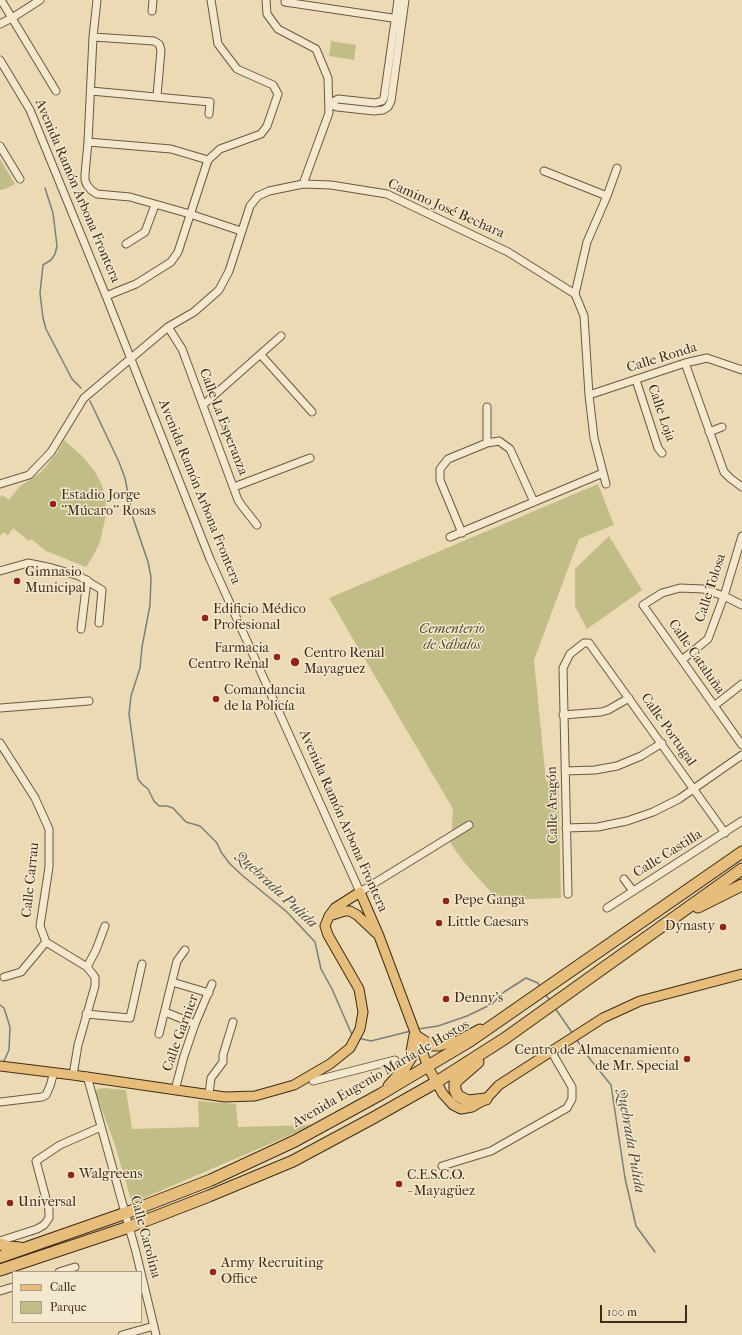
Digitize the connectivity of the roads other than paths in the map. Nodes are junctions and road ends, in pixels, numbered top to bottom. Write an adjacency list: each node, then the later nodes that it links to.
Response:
1 (1, 0): 11 (street)
2 (40, 0): 11 (street)
3 (97, 0): 14 (street)
4 (153, 0): 10 (street)
5 (211, 0): 25 (street)
6 (266, 0): 20 (street)
7 (398, 0): 12 (street)
8 (405, 0): 12 (street)
9 (285, 2): 12 (street)
10 (152, 11)
11 (12, 18): 13 (street); 16 (street)
12 (399, 19): 19 (street); 21 (street)
13 (0, 24)
14 (93, 37): 17 (street); 18 (street)
15 (0, 60): 36 (street, Avenida Ramón Arbona Frontera)
16 (56, 91)
17 (91, 91): 18 (street); 23 (street)
18 (157, 96): 22 (street)
19 (379, 103): 20 (street); 21 (street)
20 (329, 104): 21 (street); 29 (street)
21 (384, 110)
22 (209, 114)
23 (88, 142): 25 (street); 31 (street)
24 (0, 146): 28 (street)
25 (208, 160): 32 (street)
26 (617, 168): 30 (street)
27 (544, 171): 30 (street)
28 (20, 179)
29 (304, 184): 33 (street, Camino José Bechara); 35 (street, Camino José Bechara)
30 (607, 196): 35 (street)
31 (155, 205): 32 (street); 34 (street)
32 (190, 214): 33 (street); 36 (street)
33 (241, 231): 37 (street, Camino José Bechara)
34 (126, 244)
35 (575, 294): 44 (street)
36 (106, 296): 40 (street, Avenida Ramón Arbona Frontera)
37 (168, 327): 40 (street, Camino José Bechara); 45 (street, Calle La Esperanza)
38 (281, 336): 39 (street)
39 (261, 354): 45 (street); 47 (street)
40 (130, 359): 54 (street, Camino José Bechara); 93 (street, Avenida Ramón Arbona Frontera)
41 (685, 363): 42 (street, Calle Ronda); 43 (street, Calle Ronda); 49 (street)
42 (742, 370)
43 (636, 380): 44 (street, Calle Ronda); 51 (street, Calle Loja)
44 (589, 395): 53 (street)
45 (203, 405): 56 (street, Calle La Esperanza)
46 (487, 407): 50 (street)
47 (312, 412)
48 (722, 427): 49 (street)
49 (709, 432): 57 (street)
50 (486, 443): 58 (street); 60 (street)
51 (662, 453)
52 (310, 458): 56 (street)
53 (603, 473): 55 (street); 58 (street)
54 (0, 484)
55 (606, 484)
56 (234, 487): 59 (street, Calle La Esperanza)
57 (742, 487)
58 (534, 502): 60 (street)
59 (257, 525)
60 (462, 533): 62 (street)
61 (742, 536): 63 (street, Calle Tolosa)
62 (450, 538)
63 (740, 546): 66 (street, Calle Tolosa)
64 (0, 571): 65 (street)
65 (87, 580): 68 (street); 69 (street)
66 (724, 596): 67 (street); 71 (street, Calle Tolosa); 71 (street, Calle Cataluña)
67 (742, 605)
68 (99, 623)
69 (81, 629)
70 (589, 643): 73 (street, Calle Portugal); 77 (street, Calle Aragón)
71 (682, 660): 75 (street, Calle Cataluña)
72 (742, 684): 75 (street)
73 (629, 698): 77 (street); 79 (street, Calle Portugal)
74 (89, 701): 76 (street)
75 (714, 706): 80 (street, Calle Cataluña)
76 (0, 708)
77 (563, 715): 82 (street, Calle Aragón)
78 (0, 743): 100 (street, Calle Carrau)
79 (662, 743): 82 (street); 83 (street, Calle Portugal)
80 (742, 745)
81 (742, 755): 83 (street)
82 (565, 771): 86 (street, Calle Aragón)
83 (694, 789): 86 (street); 87 (street, Calle Portugal)
84 (742, 822): 87 (street, Calle Castilla)
85 (469, 825): 93 (street)
86 (566, 828): 94 (street, Calle Aragón)
87 (725, 833): 92 (street, Calle Castilla)
88 (742, 852): 111 (highway, Avenida Eugenio María de Hostos)
89 (742, 869): 97 (highway)
90 (624, 879): 92 (street)
91 (742, 885): 97 (highway)
92 (633, 891): 95 (street, Calle Castilla)
93 (360, 892): 96 (main road); 99 (main road, Avenida Ramón Arbona Frontera)
94 (568, 894)
95 (607, 908)
96 (328, 916): 99 (main road); 119 (main road)
97 (665, 924): 116 (highway)
98 (105, 926): 103 (street)
99 (379, 936): 115 (main road, Avenida Ramón Arbona Frontera)
100 (46, 942): 103 (street); 105 (street)
101 (185, 950): 106 (street)
102 (142, 964): 110 (street)
103 (87, 967): 110 (street)
104 (742, 974): 117 (main road)
105 (4, 977)
106 (172, 982): 108 (street); 109 (street)
107 (212, 984): 108 (street, Calle Garnier)
108 (209, 993): 113 (street, Calle Garnier)
109 (165, 1012): 113 (street); 114 (street)
110 (86, 1014): 123 (street)
111 (504, 1016): 115 (main road); 121 (highway, Avenida Eugenio María de Hostos)
112 (233, 1022): 129 (street)
113 (195, 1024): 128 (street, Calle Garnier)
114 (159, 1034)
115 (415, 1035): 121 (main road, Avenida Ramón Arbona Frontera); 130 (highway)
116 (504, 1040): 127 (highway); 131 (highway)
117 (551, 1051): 131 (main road); 134 (street)
118 (395, 1060): 125 (street)
119 (330, 1064): 125 (street); 129 (main road)
120 (0, 1066): 122 (main road)
121 (428, 1067): 127 (main road, Avenida Ramón Arbona Frontera); 130 (highway, Avenida Eugenio María de Hostos)
122 (54, 1072): 123 (main road); 132 (street)
123 (73, 1074): 124 (main road)
124 (86, 1076): 128 (main road); 133 (street, Calle Carolina)
125 (334, 1076): 126 (street)
126 (313, 1081)
127 (435, 1083): 131 (main road, Avenida Ramón Arbona Frontera); 136 (highway)
128 (175, 1090): 129 (main road)
129 (209, 1094)
130 (381, 1094): 135 (highway, Avenida Eugenio María de Hostos)
131 (486, 1099)
132 (0, 1102)
133 (101, 1127): 135 (street, Calle Carolina); 137 (street)
134 (442, 1166)
135 (126, 1214): 136 (street, Calle Carolina); 138 (highway, Avenida Eugenio María de Hostos)
136 (129, 1227): 141 (highway); 143 (street, Calle Carolina)
137 (0, 1243): 138 (highway)
138 (25, 1249): 139 (highway, Avenida Eugenio María de Hostos)
139 (0, 1257)
140 (75, 1267): 142 (street)
141 (0, 1270)
142 (62, 1271)
143 (141, 1271)
144 (142, 1277): 147 (street, Calle Carolina)
145 (12, 1287): 146 (street)
146 (0, 1292)
147 (154, 1326): 148 (street); 149 (street, Calle Carolina)
148 (122, 1335)
149 (156, 1335)

